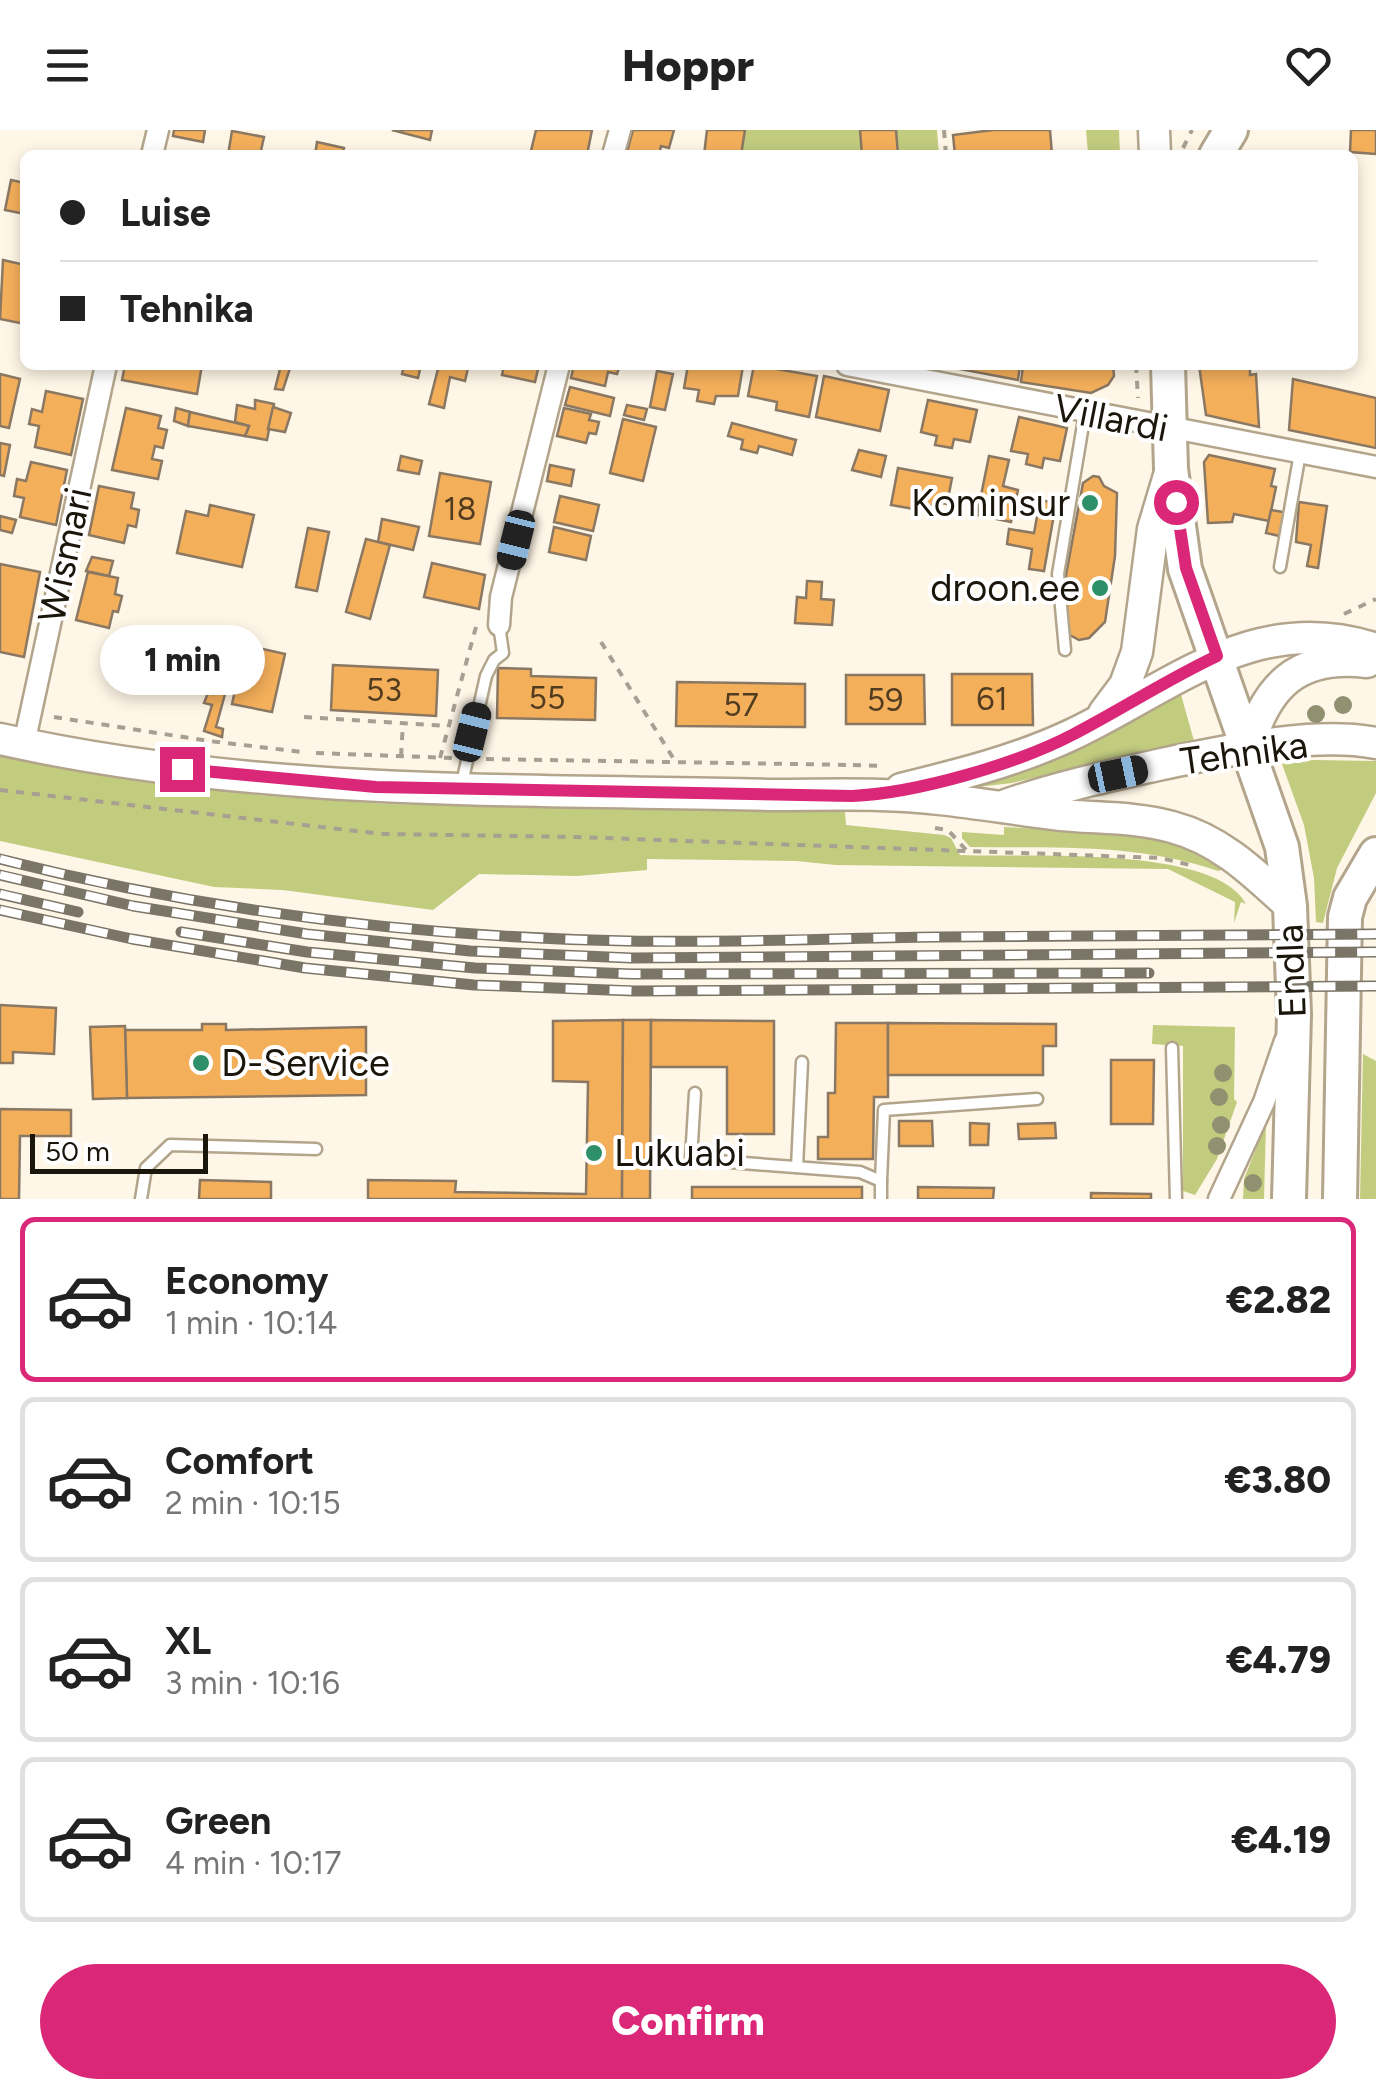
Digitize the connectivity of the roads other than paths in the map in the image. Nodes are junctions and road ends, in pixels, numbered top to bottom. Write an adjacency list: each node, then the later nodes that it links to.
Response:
1 (105, 370): 17 (street, Wismari)
2 (558, 370): 11 (street)
3 (872, 370): 5 (street, Villardi)
4 (1168, 370): 6 (main road, Endla)
5 (1085, 413): 6 (street, Villardi); 13 (lane)
6 (1170, 429): 7 (street, Villardi); 9 (main road, Endla)
7 (1300, 453): 8 (street, Villardi); 10 (lane)
8 (1376, 467)
9 (1170, 469): 14 (main road, Endla); 16 (main road)
10 (1280, 567)
11 (498, 625): 20 (lane)
12 (1376, 649): 14 (main road, Tehnika)
13 (1066, 650)
14 (1217, 656): 16 (main road, Tehnika); 19 (main road, Endla)
15 (1376, 663): 19 (main road)
16 (1100, 719): 21 (main road, Tehnika)
17 (12, 741): 20 (main road, Tehnika)
18 (1376, 742): 19 (main road, Tehnika)
19 (1248, 749): 22 (main road, Tehnika); 25 (main road, Endla)
20 (461, 789): 21 (main road, Tehnika)
21 (879, 795): 22 (main road, Tehnika)
22 (1003, 806): 25 (main road)
23 (1376, 854): 24 (main road, Endla)
24 (1363, 889): 40 (main road, Endla)
25 (1290, 906): 26 (main road, Endla)
26 (1294, 1015): 37 (street); 38 (main road, Endla); 39 (main road)
27 (1172, 1048): 36 (lane)
28 (802, 1062): 32 (lane)
29 (695, 1093): 32 (lane)
30 (1037, 1099): 33 (lane)
31 (316, 1149): 34 (lane)
32 (797, 1167): 33 (lane)
33 (882, 1182): 35 (lane)
34 (141, 1199)
35 (881, 1199)
36 (1176, 1199)
37 (1219, 1199)
38 (1289, 1199)
39 (1310, 1199)
40 (1340, 1199)

